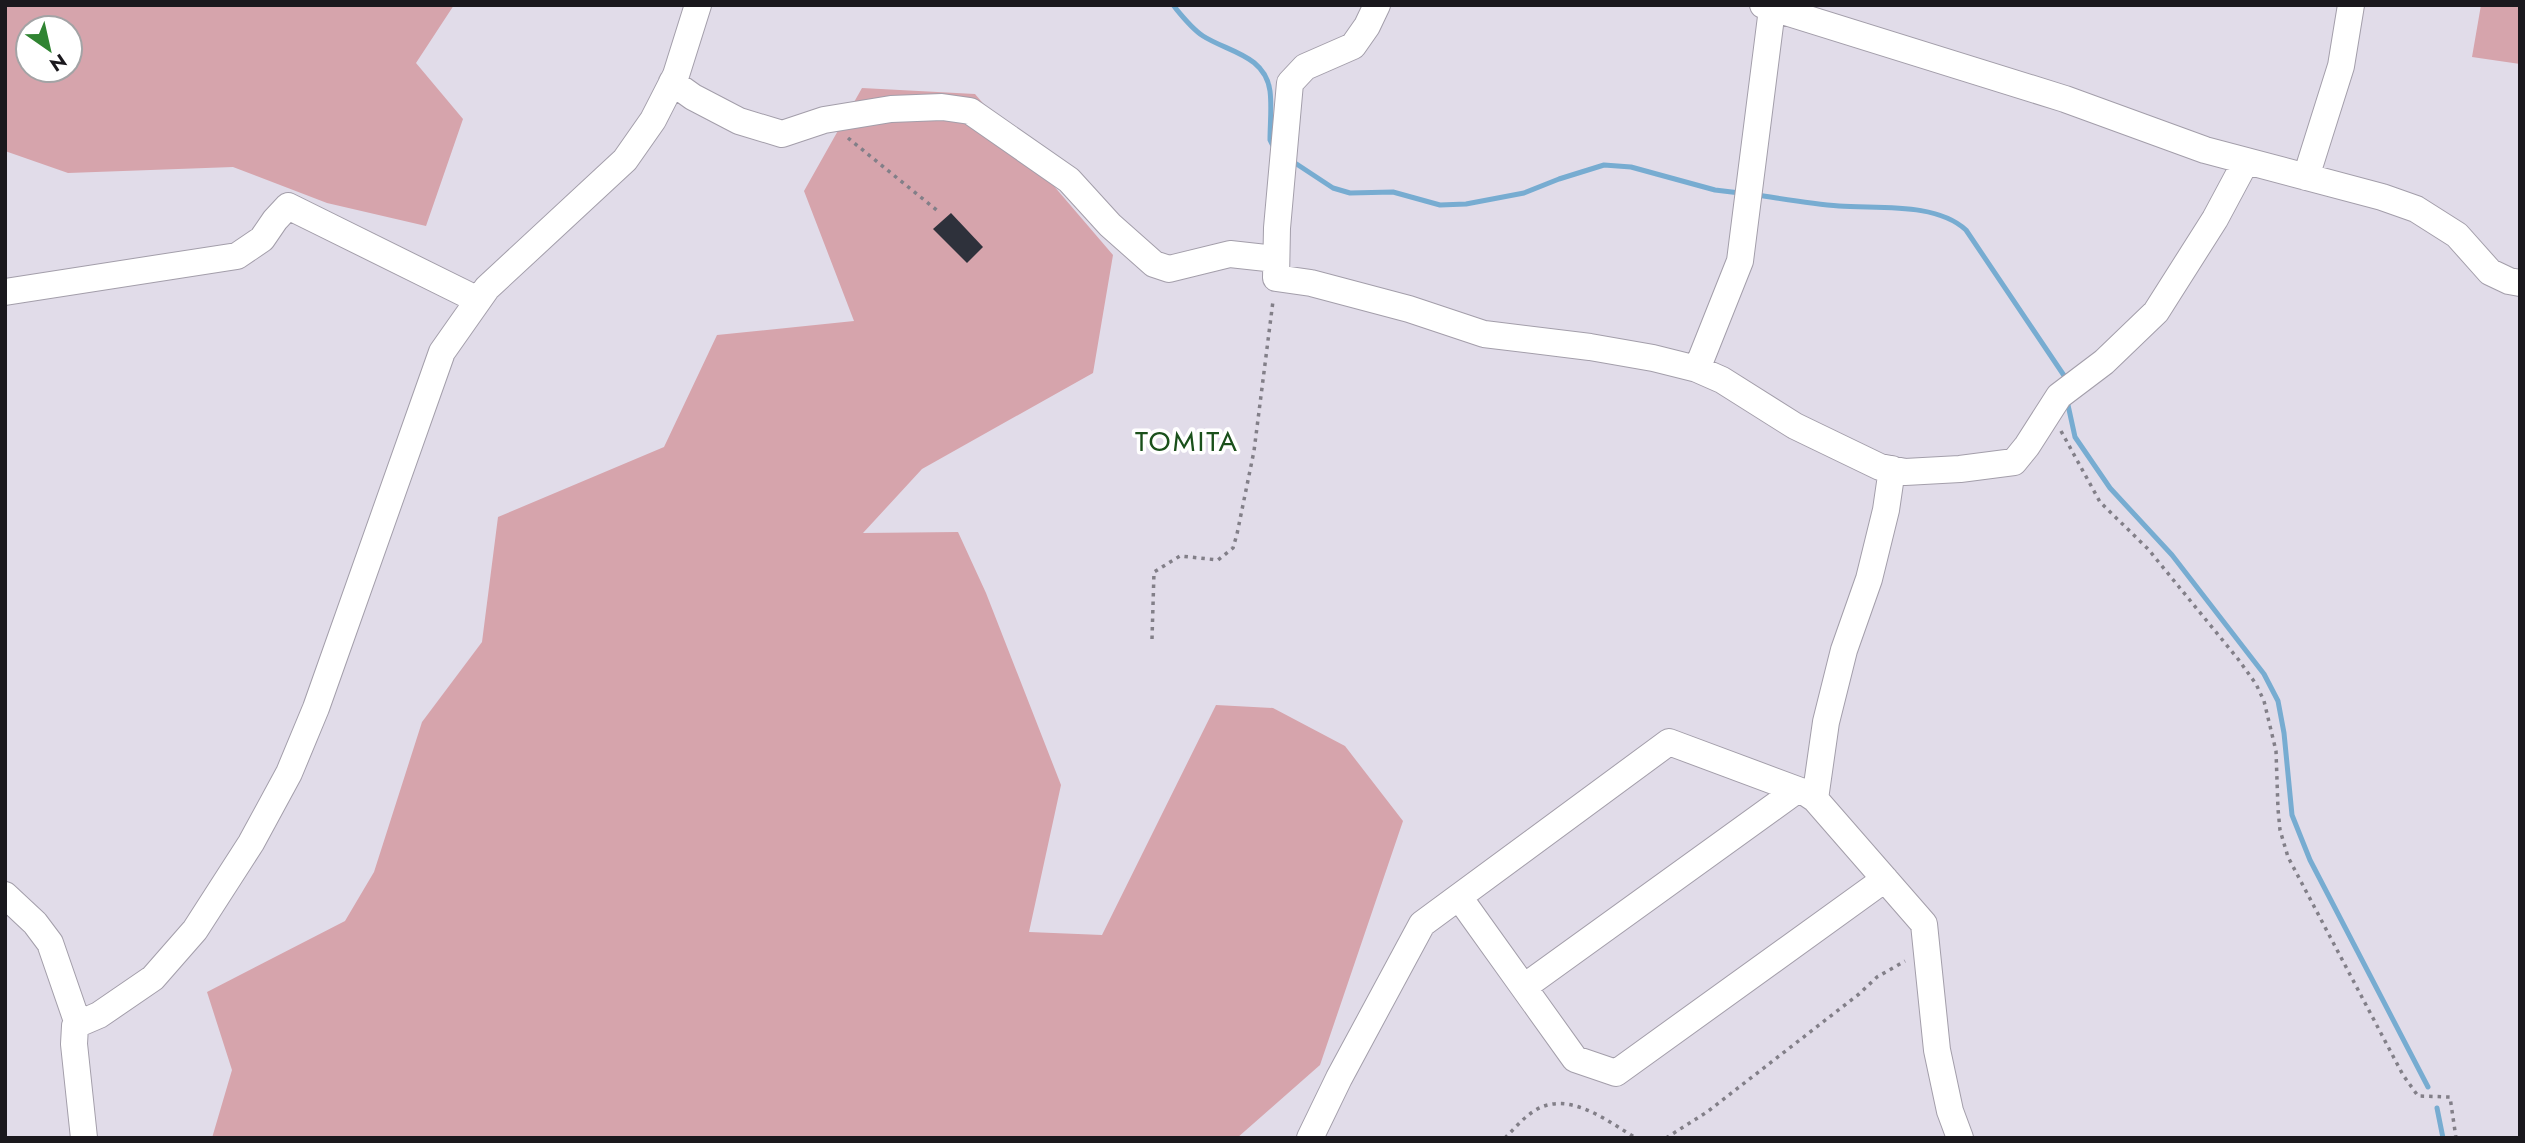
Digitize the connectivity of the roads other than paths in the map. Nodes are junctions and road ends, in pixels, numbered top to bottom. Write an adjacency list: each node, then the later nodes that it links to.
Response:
1 (698, 5): 5 (street)
2 (1377, 5): 8 (street)
3 (2351, 5): 7 (street)
4 (1768, 7): 6 (street); 12 (street)
5 (672, 82): 8 (street); 11 (street)
6 (2246, 161): 7 (street); 13 (street)
7 (2306, 177): 9 (street)
8 (1276, 268): 12 (street)
9 (2520, 283)
10 (5, 292): 11 (street)
11 (478, 300): 19 (street)
12 (1697, 369): 13 (street)
13 (1892, 469): 14 (street)
14 (1806, 795): 15 (street); 17 (street); 18 (street)
15 (1885, 879): 18 (street); 22 (street)
16 (5, 895): 19 (street)
17 (1459, 897): 18 (street); 21 (street)
18 (1524, 987)
19 (78, 1024): 20 (street)
20 (84, 1138)
21 (1310, 1138)
22 (1960, 1138)

